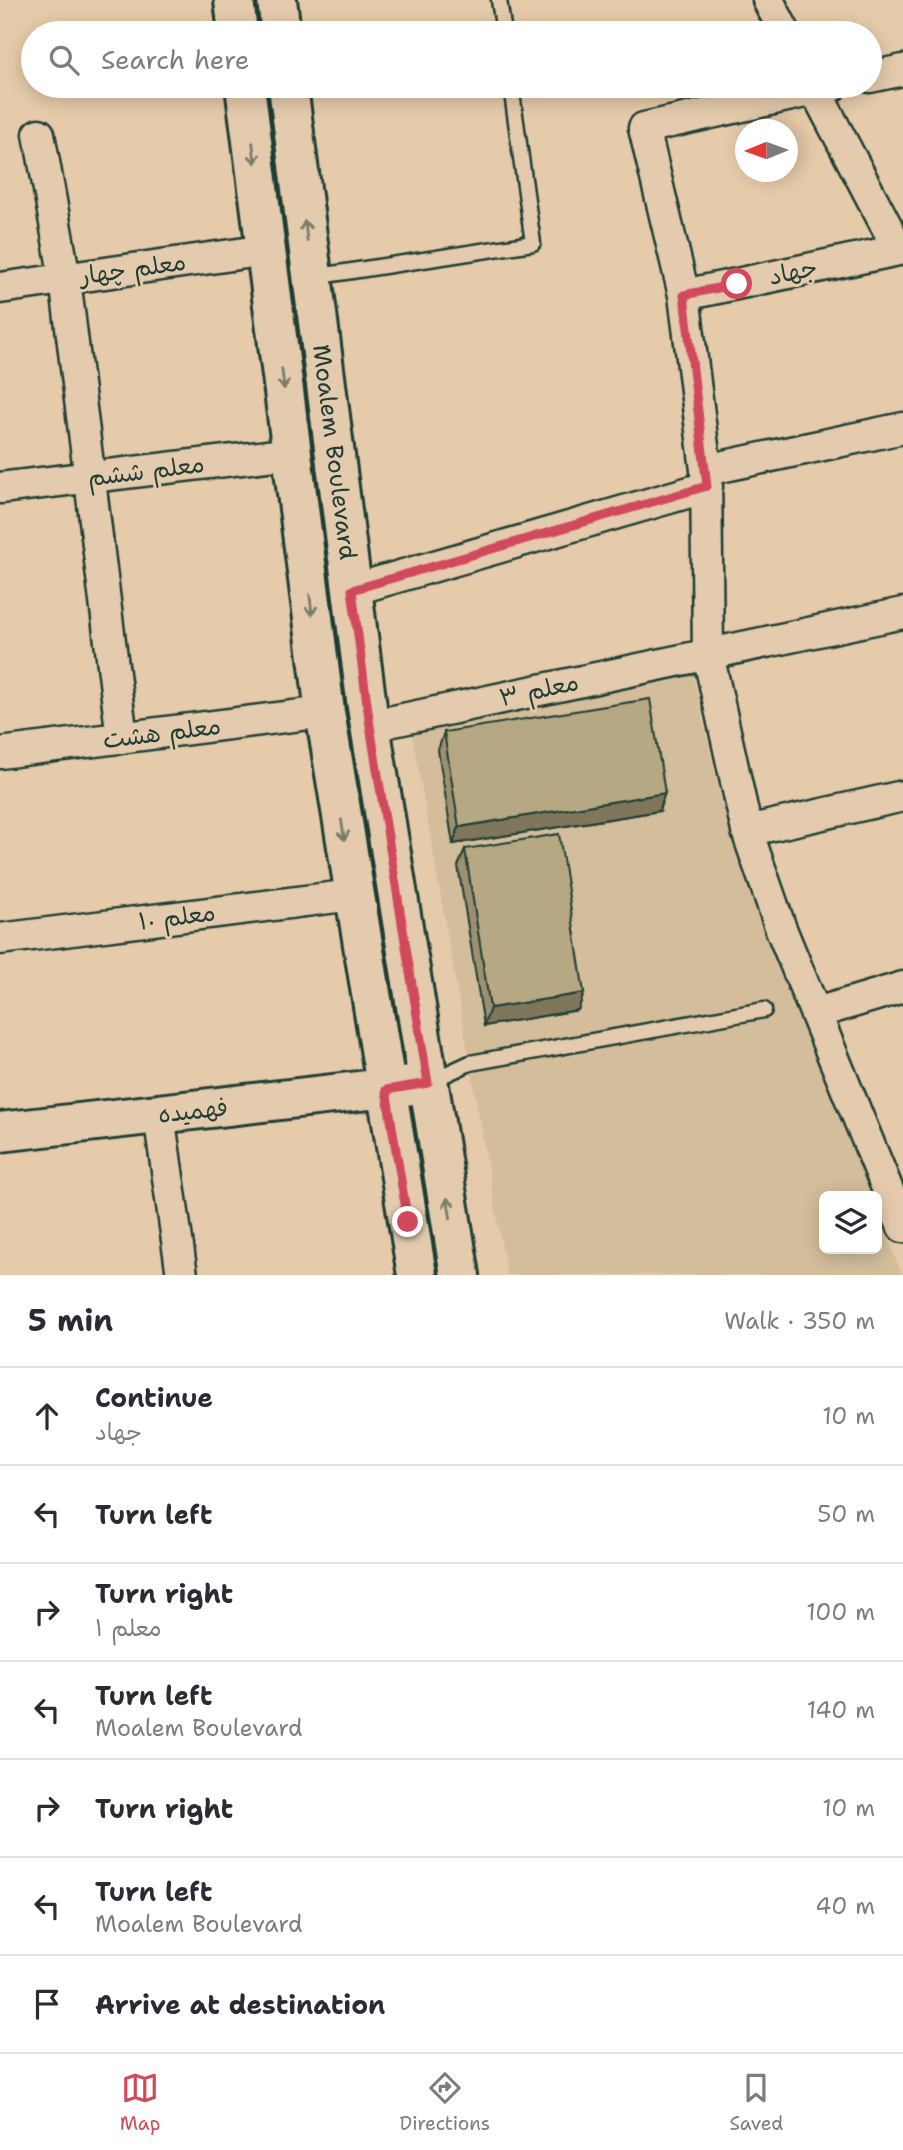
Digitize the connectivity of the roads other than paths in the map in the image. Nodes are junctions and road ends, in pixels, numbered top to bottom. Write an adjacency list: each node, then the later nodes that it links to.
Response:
1 (234, 0): 5 (main road)
2 (277, 0): 6 (main road)
3 (499, 0): 7 (lane)
4 (768, 0): 8 (street)
5 (237, 21)
6 (280, 21)
7 (502, 21)
8 (779, 21)
9 (903, 70): 10 (street)
10 (882, 74)
11 (247, 98): 17 (main road, Moalem Boulevard, one-way to 17)
12 (290, 98): 19 (main road, Moalem Boulevard, one-way to 12)
13 (513, 98): 19 (lane)
14 (773, 98): 22 (street)
15 (825, 98): 18 (street)
16 (39, 134): 20 (street)
17 (266, 250): 20 (street, معلم چهار); 24 (main road, Moalem Boulevard, one-way to 24)
18 (901, 250): 22 (street, جهاد)
19 (312, 277): 28 (main road, Moalem Boulevard)
20 (65, 279): 21 (street, معلم چهار); 25 (street)
21 (0, 288)
22 (684, 295): 26 (street)
23 (903, 428): 26 (street)
24 (292, 453): 25 (street, معلم ششم); 31 (main road, Moalem Boulevard, one-way to 31)
25 (90, 478): 27 (street, معلم ششم); 33 (street)
26 (706, 478): 28 (street); 30 (street)
27 (0, 488)
28 (352, 590): 32 (main road, Moalem Boulevard)
29 (903, 613): 30 (street, معلم ۳)
30 (708, 654): 32 (street, معلم ۳); 36 (street)
31 (325, 712): 33 (street, معلم هشت); 37 (main road, Moalem Boulevard, one-way to 37)
32 (370, 726): 42 (main road, Moalem Boulevard)
33 (122, 737): 34 (street, معلم هشت)
34 (0, 753)
35 (903, 796): 36 (street)
36 (747, 831): 41 (street)
37 (353, 895): 38 (street, معلم ۱۰); 43 (main road, Moalem Boulevard)
38 (0, 939)
39 (903, 987): 41 (street)
40 (764, 1010): 42 (lane)
41 (816, 1013): 46 (street)
42 (428, 1083): 43 (main road, فهمیده); 49 (main road, Moalem Boulevard, one-way to 42)
43 (386, 1090): 44 (main road, فهمیده); 48 (main road, Moalem Boulevard)
44 (159, 1115): 45 (main road, فهمیده); 47 (street)
45 (0, 1132)
46 (903, 1227)
47 (182, 1275)
48 (417, 1275)
49 (460, 1275)

